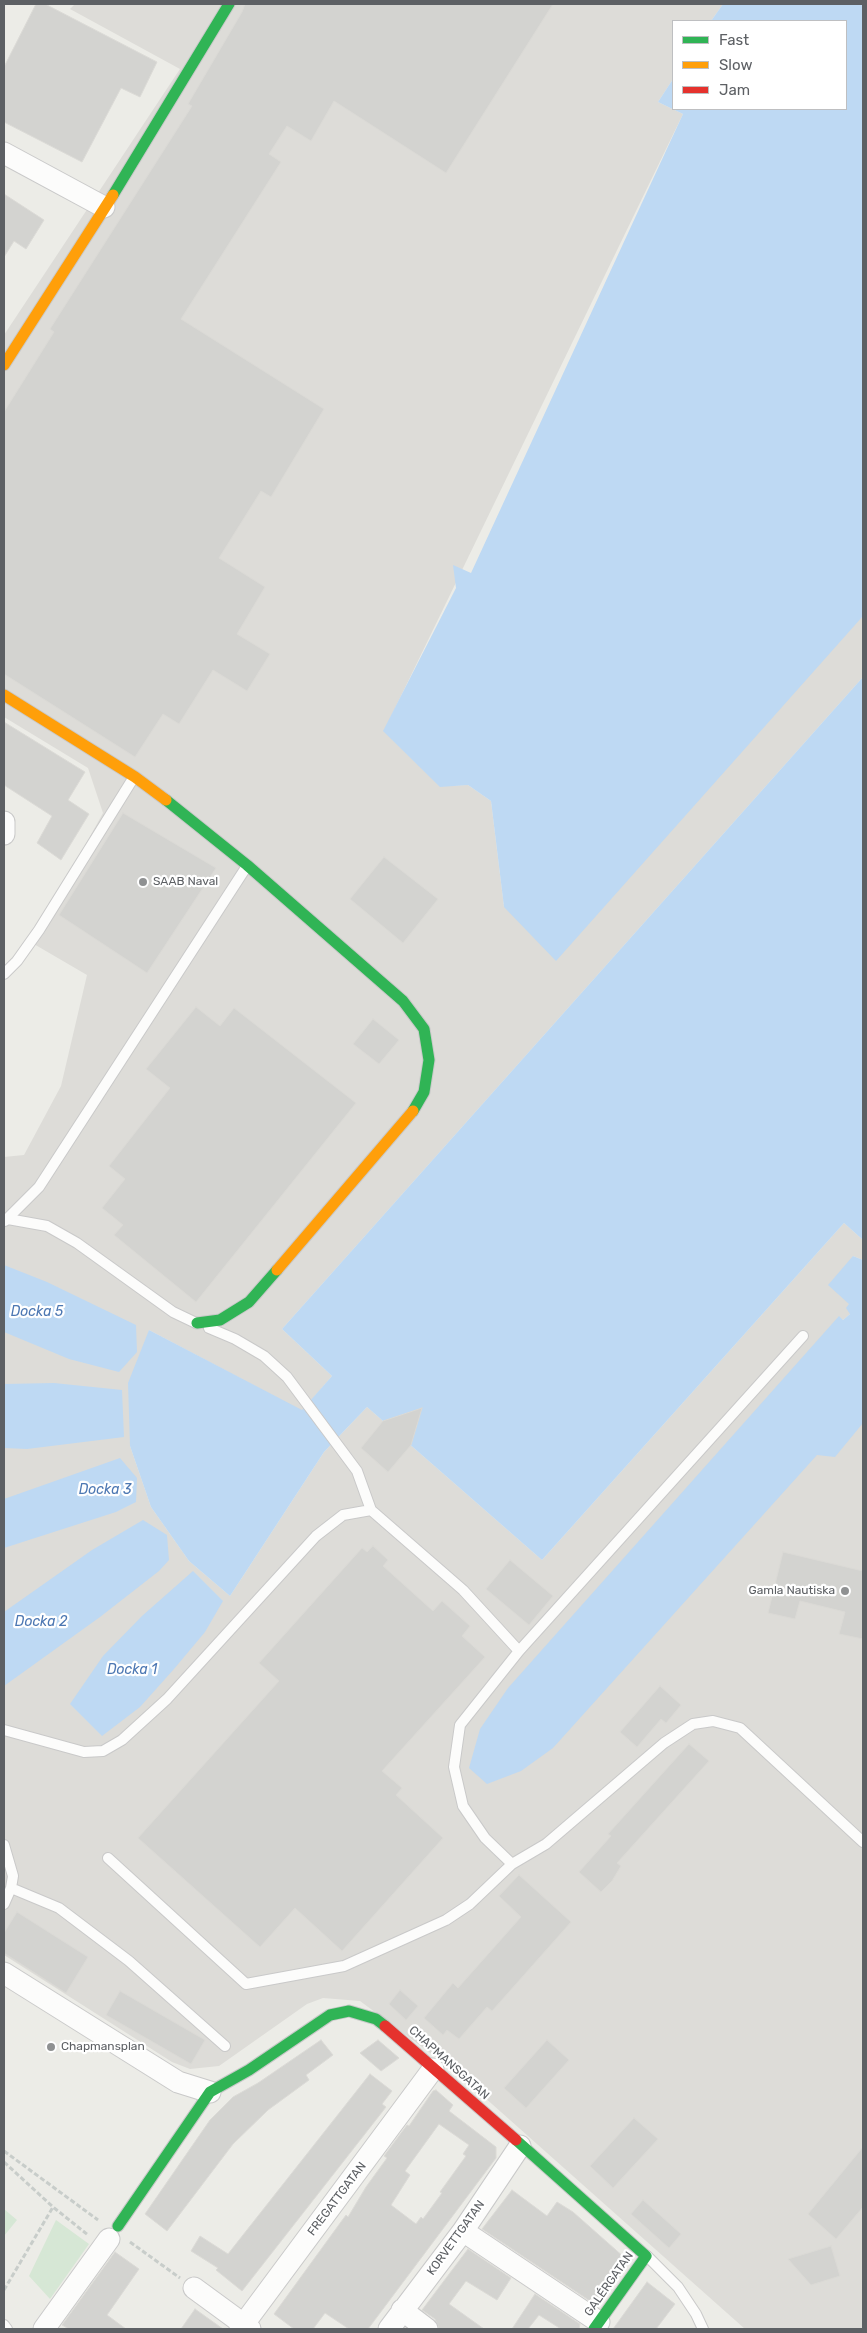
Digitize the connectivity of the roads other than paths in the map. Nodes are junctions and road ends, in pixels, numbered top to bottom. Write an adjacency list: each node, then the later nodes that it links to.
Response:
1 (229, 4): 3 (street)
2 (4, 153): 3 (street)
3 (104, 207): 4 (street)
4 (4, 365)
5 (4, 695): 6 (street)
6 (134, 777): 9 (street); 10 (lane)
7 (4, 822): 8 (street)
8 (4, 834)
9 (247, 865): 11 (lane); 12 (street)
10 (4, 974)
11 (6, 1220): 12 (lane)
12 (197, 1323): 14 (lane)
13 (804, 1336): 15 (lane)
14 (371, 1510): 15 (lane); 16 (lane)
15 (519, 1651): 20 (lane)
16 (4, 1730)
17 (863, 1842): 20 (lane)
18 (4, 1845): 21 (lane)
19 (108, 1858): 20 (lane)
20 (512, 1864)
21 (11, 1888): 22 (lane); 24 (lane)
22 (4, 1904)
23 (4, 1973): 26 (street)
24 (225, 2046)
25 (434, 2069): 26 (street, CHAPMANSGATAN); 27 (street, CHAPMANSGATAN); 35 (street, FREGATTGATAN)
26 (210, 2092): 29 (street)
27 (520, 2146): 28 (street, KORVETTGATAN); 30 (street, CHAPMANSGATAN)
28 (463, 2231): 32 (street, KORVETTGATAN); 34 (street)
29 (110, 2237): 37 (street)
30 (646, 2256): 34 (street, GALÉRGATAN); 40 (lane)
31 (194, 2288): 35 (street)
32 (402, 2310): 38 (street, KORVETTGATAN); 39 (street)
33 (4, 2325): 36 (lane)
34 (597, 2326)
35 (245, 2327)
36 (6, 2329)
37 (44, 2329)
38 (389, 2329)
39 (427, 2329)
40 (703, 2329)

